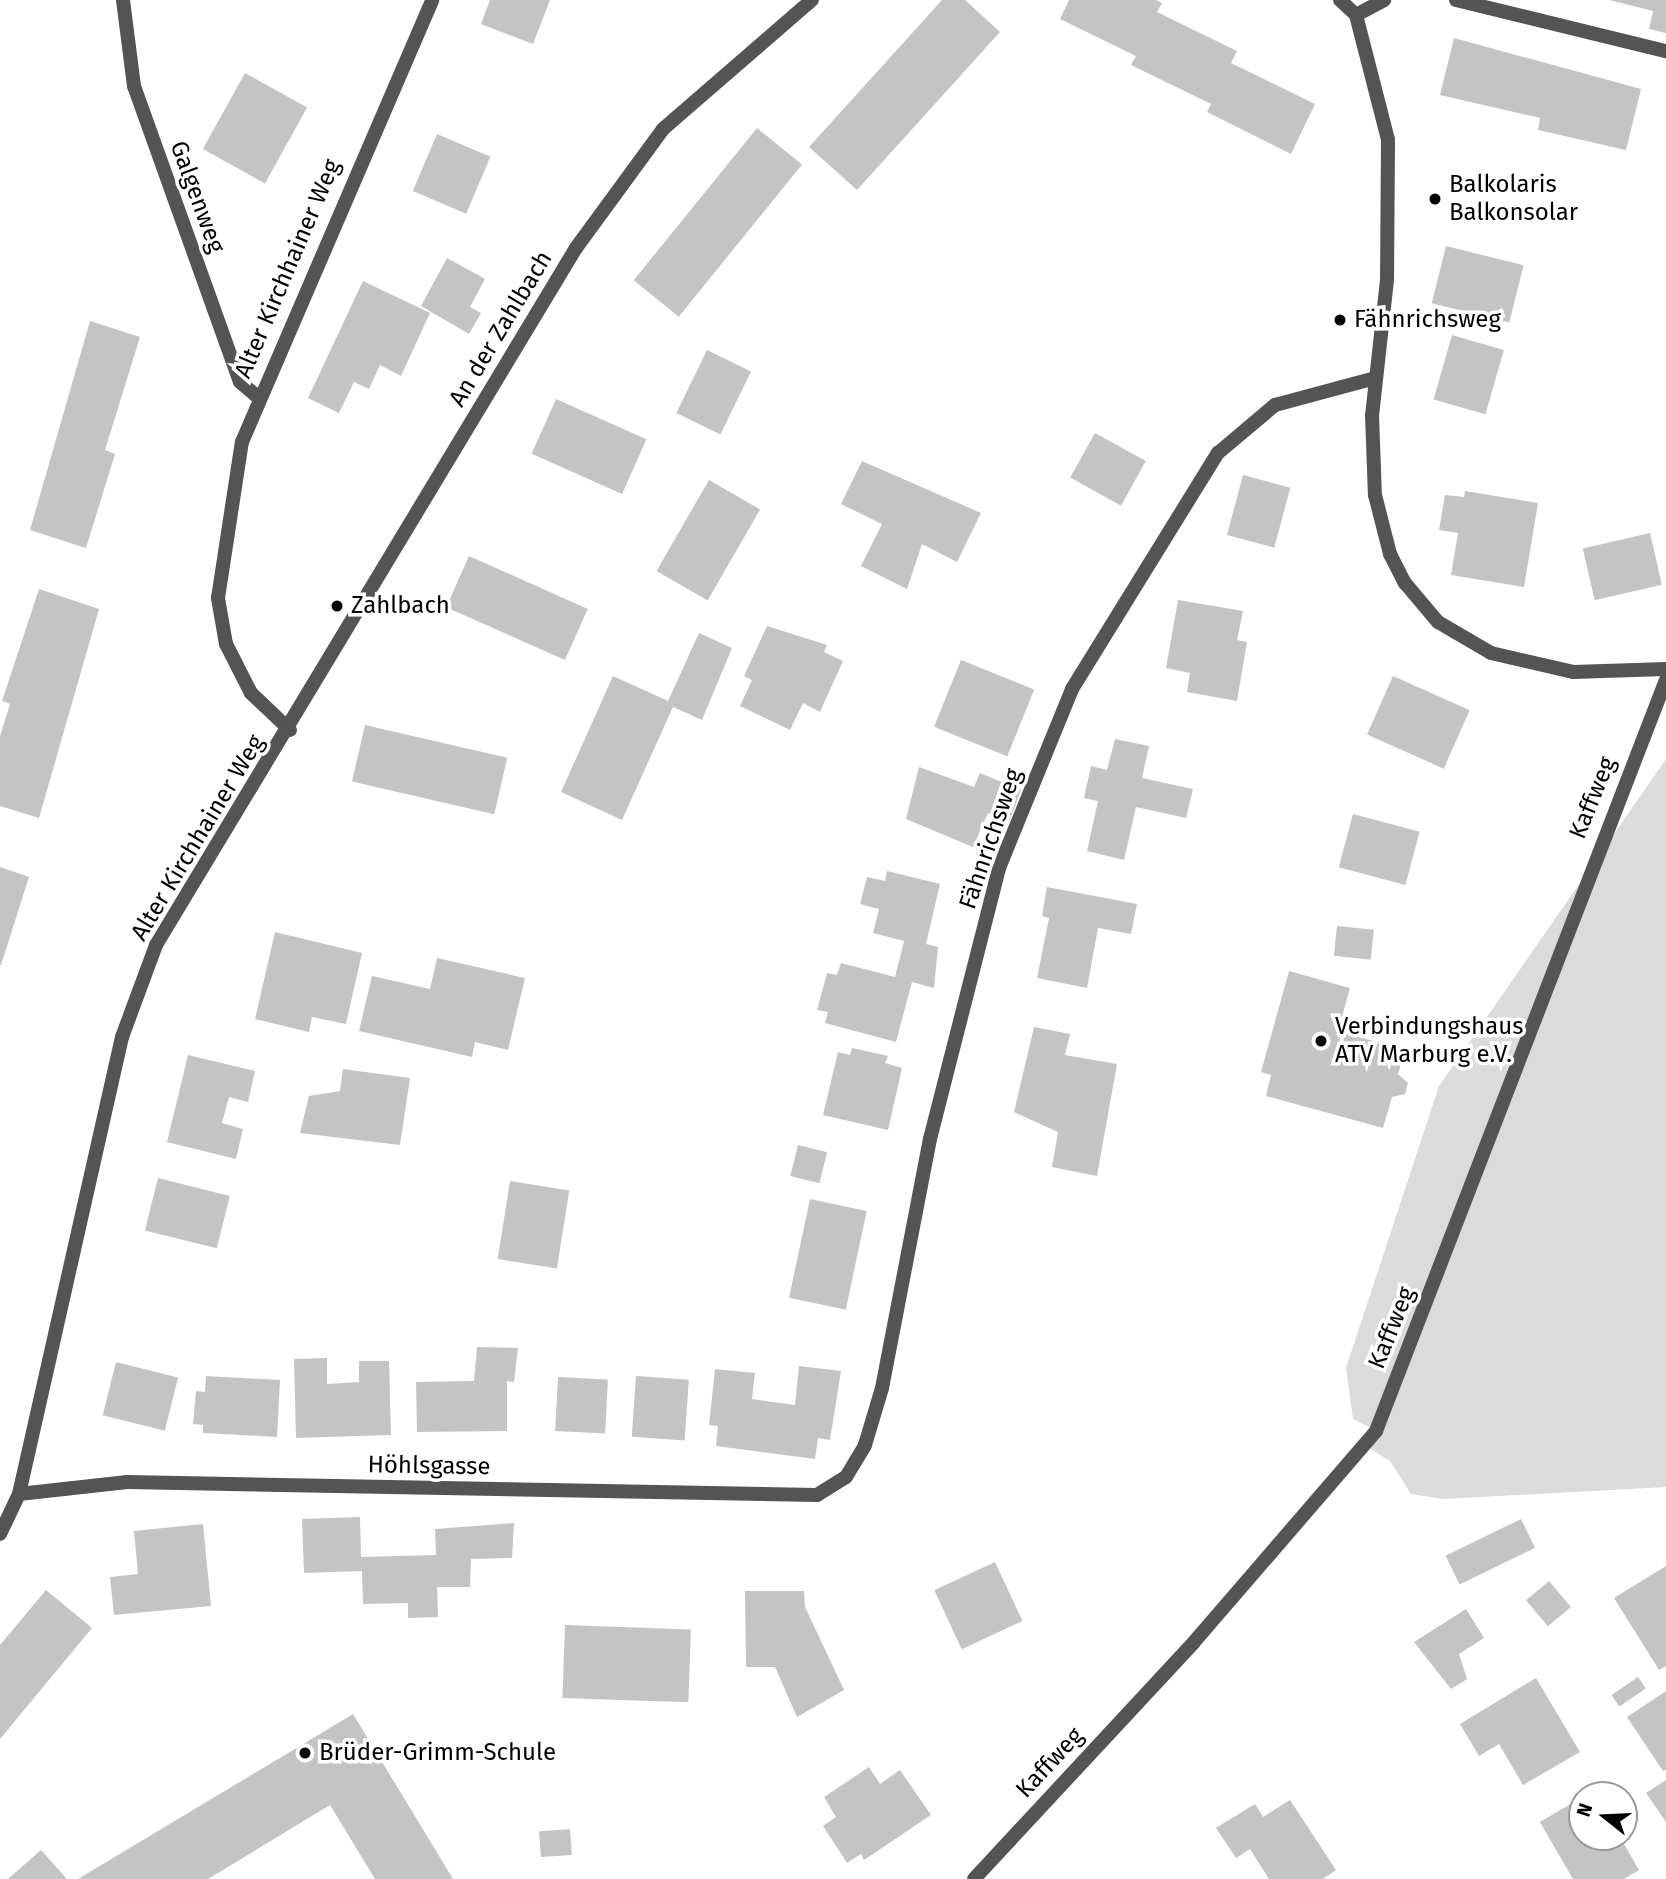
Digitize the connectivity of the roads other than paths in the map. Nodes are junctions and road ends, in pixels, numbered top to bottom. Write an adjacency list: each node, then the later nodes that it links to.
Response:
1 (122, 0): 10 (street, Galgenweg)
2 (432, 0): 10 (street, Alter Kirchhainer Weg)
3 (812, 0): 13 (street, An der Zahlbach)
4 (1340, 0): 7 (street)
5 (1384, 0): 7 (street)
6 (1456, 0): 8 (street)
7 (1356, 15): 9 (street)
8 (1666, 51)
9 (1375, 378): 11 (street); 14 (street, Fähnrichsweg)
10 (258, 397): 13 (street, Alter Kirchhainer Weg)
11 (1666, 669)
12 (1666, 680): 17 (street, Kaffweg)
13 (290, 730): 15 (street, Alter Kirchhainer Weg)
14 (837, 1484): 15 (street, Höhlsgasse)
15 (19, 1494): 16 (street, Alter Kirchhainer Weg)
16 (0, 1534)
17 (974, 1879)

